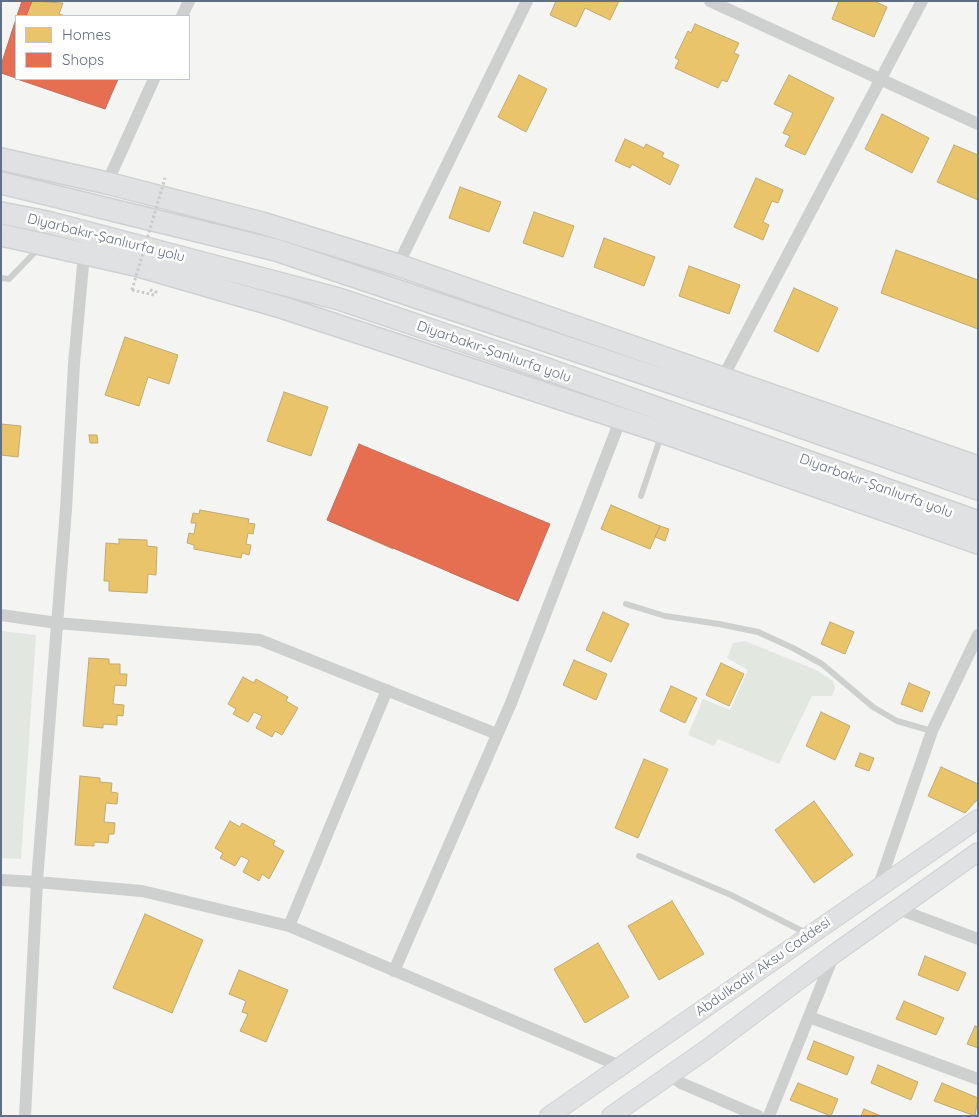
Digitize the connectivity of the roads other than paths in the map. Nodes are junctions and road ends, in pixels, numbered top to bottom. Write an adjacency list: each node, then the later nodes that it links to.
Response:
1 (189, 1): 5 (street)
2 (527, 1): 16 (street)
3 (710, 1): 6 (street)
4 (922, 1): 6 (street)
5 (182, 15)
6 (880, 78): 8 (street); 18 (street)
7 (154, 80): 11 (street)
8 (978, 124)
9 (1, 159): 11 (highway)
10 (1, 183): 22 (highway, Diyarbakır-Şanlıurfa yolu)
11 (107, 183): 16 (highway)
12 (1, 213): 24 (highway, Diyarbakır-Şanlıurfa yolu)
13 (1, 235): 14 (highway)
14 (43, 243): 15 (highway); 17 (lane)
15 (84, 254): 19 (highway); 28 (street)
16 (398, 265): 18 (highway)
17 (1, 278)
18 (722, 379): 21 (highway)
19 (621, 418): 20 (highway); 32 (street)
20 (662, 432): 23 (lane); 25 (highway)
21 (978, 467)
22 (978, 490)
23 (641, 496)
24 (978, 522)
25 (978, 543)
26 (626, 604): 31 (lane)
27 (1, 615): 28 (street)
28 (56, 622): 30 (street); 37 (street)
29 (978, 635): 31 (street)
30 (388, 690): 32 (street); 40 (street)
31 (932, 731): 38 (street)
32 (497, 734): 44 (street)
33 (978, 819): 38 (main road, Abdulkadir Aksu Caddesi)
34 (978, 852): 39 (main road)
35 (639, 856): 41 (lane)
36 (1, 880): 37 (street)
37 (37, 882): 40 (street); 49 (street)
38 (879, 886): 41 (main road, Abdulkadir Aksu Caddesi)
39 (898, 909): 42 (street); 43 (main road)
40 (289, 926): 44 (street)
41 (809, 935): 46 (main road, Abdulkadir Aksu Caddesi)
42 (978, 939)
43 (834, 954): 45 (street); 47 (main road)
44 (394, 971): 46 (street)
45 (809, 1017): 48 (street); 53 (street)
46 (620, 1066): 50 (main road, Abdulkadir Aksu Caddesi)
47 (670, 1075): 51 (main road); 52 (street)
48 (978, 1079)
49 (25, 1116)
50 (549, 1116)
51 (611, 1116)
52 (758, 1116)
53 (769, 1116)

